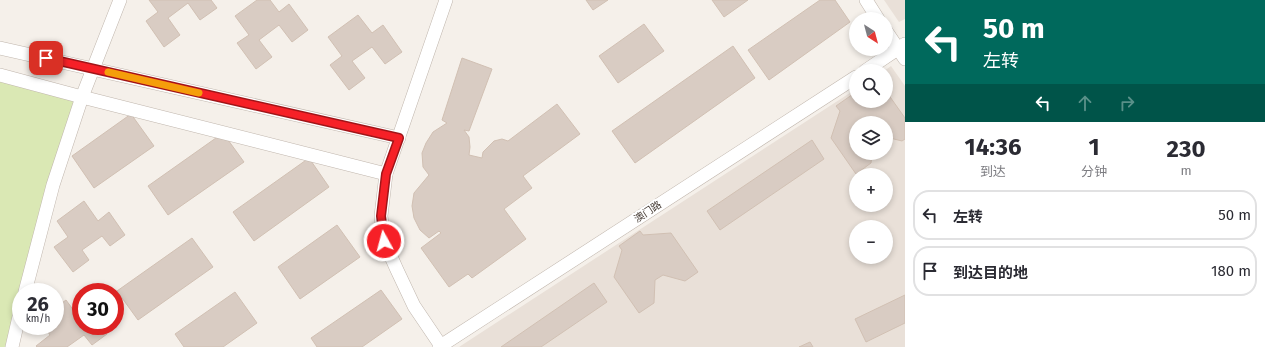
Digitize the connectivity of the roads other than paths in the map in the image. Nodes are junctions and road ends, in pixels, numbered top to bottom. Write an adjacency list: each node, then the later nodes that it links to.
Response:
1 (120, 0): 9 (street)
2 (446, 0): 13 (street)
3 (866, 0): 4 (street)
4 (874, 12)
5 (893, 39): 7 (street)
6 (0, 48): 9 (street)
7 (903, 51): 8 (street)
8 (878, 64)
9 (93, 68): 12 (street); 13 (street)
10 (0, 75): 12 (street)
11 (849, 82): 18 (street, 澳门路)
12 (82, 97): 14 (street); 15 (street)
13 (399, 138): 14 (street)
14 (386, 174): 18 (street)
15 (27, 283)
16 (15, 335): 17 (street)
17 (12, 347)
18 (440, 347)

